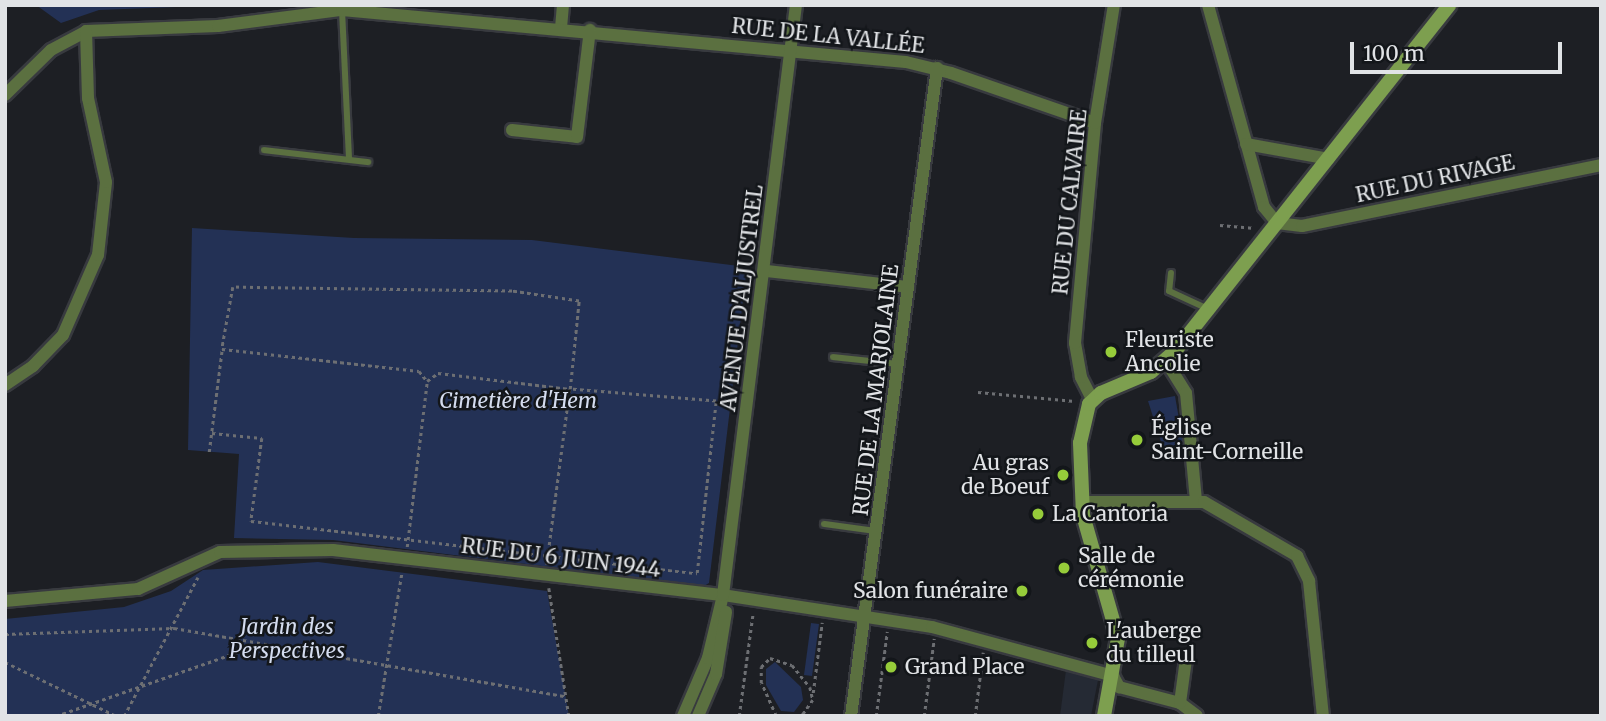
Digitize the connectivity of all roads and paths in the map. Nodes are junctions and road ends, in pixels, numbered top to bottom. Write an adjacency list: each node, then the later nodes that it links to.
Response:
1 (563, 5): 7 (street)
2 (796, 5): 10 (street, AVENUE D'ALJUSTREL)
3 (1114, 5): 13 (street, RUE DU CALVAIRE)
4 (1208, 5): 15 (street)
5 (1449, 5): 18 (main road)
6 (342, 10): 7 (street, RUE DE LA VALLÉE); 9 (street, RUE DE LA VALLÉE); 17 (lane)
7 (561, 28): 8 (street, RUE DE LA VALLÉE)
8 (590, 30): 10 (street, RUE DE LA VALLÉE); 14 (street)
9 (86, 31): 12 (street, RUE DE LA VALLÉE); 32 (street)
10 (791, 51): 11 (street, RUE DE LA VALLÉE); 23 (street, AVENUE D'ALJUSTREL)
11 (937, 68): 13 (street, RUE DE LA VALLÉE); 25 (street, RUE DE LA MARJOLAINE)
12 (5, 95)
13 (1096, 123): 35 (street, RUE DU CALVAIRE)
14 (512, 130)
15 (1246, 144): 18 (street); 21 (street)
16 (264, 150): 17 (lane)
17 (349, 159): 19 (lane)
18 (1329, 159): 21 (main road)
19 (368, 162)
20 (1601, 165): 21 (street, RUE DU RIVAGE)
21 (1277, 223): 22 (path); 26 (main road)
22 (1220, 225)
23 (766, 271): 25 (street); 47 (street, AVENUE D'ALJUSTREL)
24 (1171, 273): 26 (lane)
25 (908, 287): 30 (street, RUE DE LA MARJOLAINE)
26 (1210, 310): 29 (main road)
27 (222, 349): 31 (path); 33 (path); 36 (path)
28 (833, 357): 30 (lane)
29 (1166, 361): 35 (main road); 38 (street)
30 (898, 364): 41 (street, RUE DE LA MARJOLAINE)
31 (427, 381): 33 (path); 42 (path)
32 (5, 385)
33 (570, 389): 43 (path); 43 (path)
34 (978, 392): 35 (path)
35 (1090, 403): 39 (main road)
36 (212, 433): 37 (path); 42 (path)
37 (209, 452)
38 (1196, 500): 39 (street); 83 (street)
39 (1082, 502): 61 (main road)
40 (824, 524): 41 (lane)
41 (877, 531): 51 (street, RUE DE LA MARJOLAINE)
42 (409, 537): 43 (path); 45 (path)
43 (548, 554): 46 (path)
44 (208, 555): 45 (street, RUE DU 6 JUIN 1944); 49 (street, RUE DU 6 JUIN 1944); 53 (path)
45 (404, 558): 46 (street, RUE DU 6 JUIN 1944); 60 (path)
46 (548, 576): 47 (street, RUE DU 6 JUIN 1944); 64 (path)
47 (723, 594): 48 (street, RUE DU 6 JUIN 1944); 72 (street, AVENUE D'ALJUSTREL); 73 (street, AVENUE D'ALJUSTREL)
48 (754, 599): 50 (street, RUE DU 6 JUIN 1944); 74 (path)
49 (5, 601)
50 (824, 610): 51 (street, RUE DU 6 JUIN 1944); 63 (path)
51 (866, 617): 52 (street, RUE DU 6 JUIN 1944); 77 (street, RUE DE LA MARJOLAINE)
52 (889, 621): 54 (street, RUE DU 6 JUIN 1944); 78 (path)
53 (174, 628): 55 (path); 57 (path); 62 (path)
54 (936, 628): 56 (street, RUE DU 6 JUIN 1944); 79 (path)
55 (5, 634)
56 (985, 641): 61 (street, RUE DU 6 JUIN 1944); 80 (path)
57 (261, 643): 60 (path); 62 (path)
58 (1186, 659): 65 (street)
59 (5, 662): 66 (path)
60 (387, 665): 64 (path); 70 (path)
61 (1113, 676): 65 (street, RUE DU 6 JUIN 1944); 81 (main road)
62 (141, 687): 66 (path); 69 (path)
63 (813, 694): 75 (path); 76 (path)
64 (565, 696): 71 (path)
65 (1180, 703): 82 (street)
66 (87, 705): 67 (path); 68 (path)
67 (56, 716)
68 (116, 716)
69 (124, 716)
70 (378, 716)
71 (569, 716)
72 (683, 716)
73 (698, 716)
74 (739, 716)
75 (776, 716)
76 (802, 716)
77 (851, 716)
78 (876, 716)
79 (925, 716)
80 (975, 716)
81 (1104, 716)
82 (1197, 716)
83 (1323, 716)

